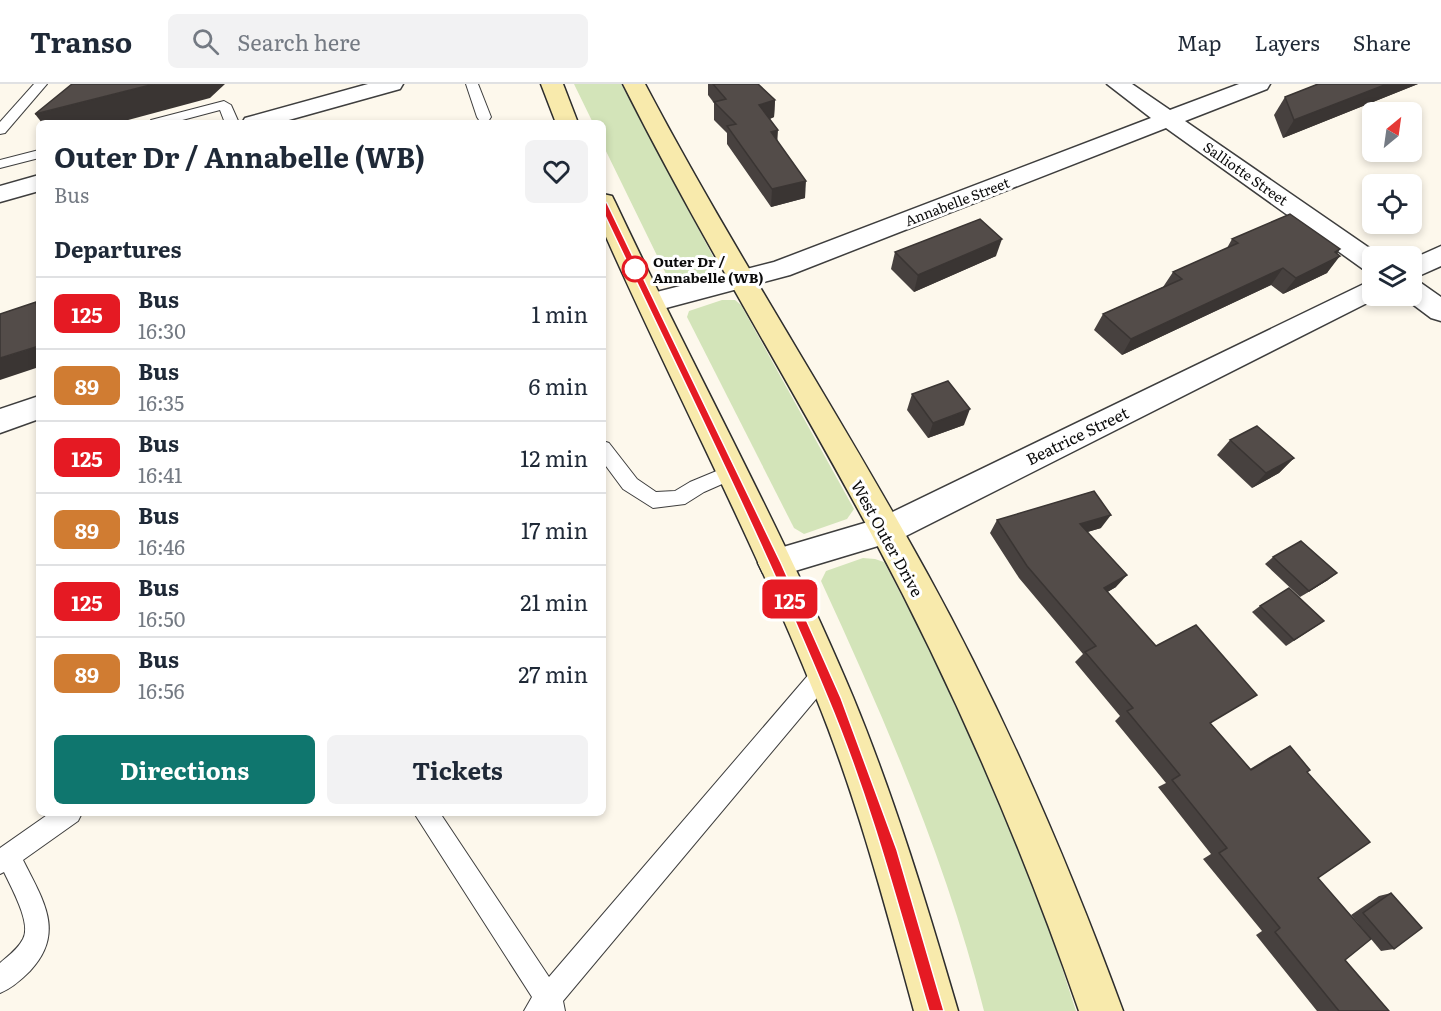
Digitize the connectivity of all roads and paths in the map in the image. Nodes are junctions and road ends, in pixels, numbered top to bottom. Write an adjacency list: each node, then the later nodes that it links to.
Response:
1 (41, 84): 14 (lane)
2 (392, 84): 12 (street)
3 (472, 84): 8 (lane)
4 (552, 84): 13 (main road)
5 (634, 84): 23 (main road, West Outer Drive)
6 (1118, 84): 9 (street, Salliotte Street)
7 (1259, 84): 9 (street, Annabelle Street)
8 (484, 117)
9 (1169, 119): 21 (street, Salliotte Street); 23 (street, Annabelle Street)
10 (167, 120): 11 (lane)
11 (231, 120)
12 (264, 120)
13 (566, 120)
14 (0, 130)
15 (36, 155): 16 (lane)
16 (0, 164)
17 (36, 184): 18 (street)
18 (0, 194)
19 (606, 213): 26 (main road)
20 (1441, 255): 22 (street)
21 (1362, 256)
22 (1422, 265)
23 (741, 280): 26 (street, Annabelle Street); 32 (main road, West Outer Drive)
24 (1362, 294): 32 (street, Beatrice Street)
25 (1422, 297): 27 (street)
26 (651, 303): 31 (main road)
27 (1441, 311)
28 (36, 408): 29 (street)
29 (0, 421)
30 (606, 452): 31 (lane)
31 (731, 472): 33 (main road)
32 (886, 530): 33 (street, Beatrice Street); 41 (main road, West Outer Drive)
33 (775, 563): 34 (main road)
34 (824, 673): 39 (lane); 40 (main road)
35 (66, 816): 37 (lane)
36 (428, 816): 39 (lane)
37 (4, 859): 38 (lane)
38 (0, 980)
39 (546, 1007)
40 (936, 1011)
41 (1101, 1011)

